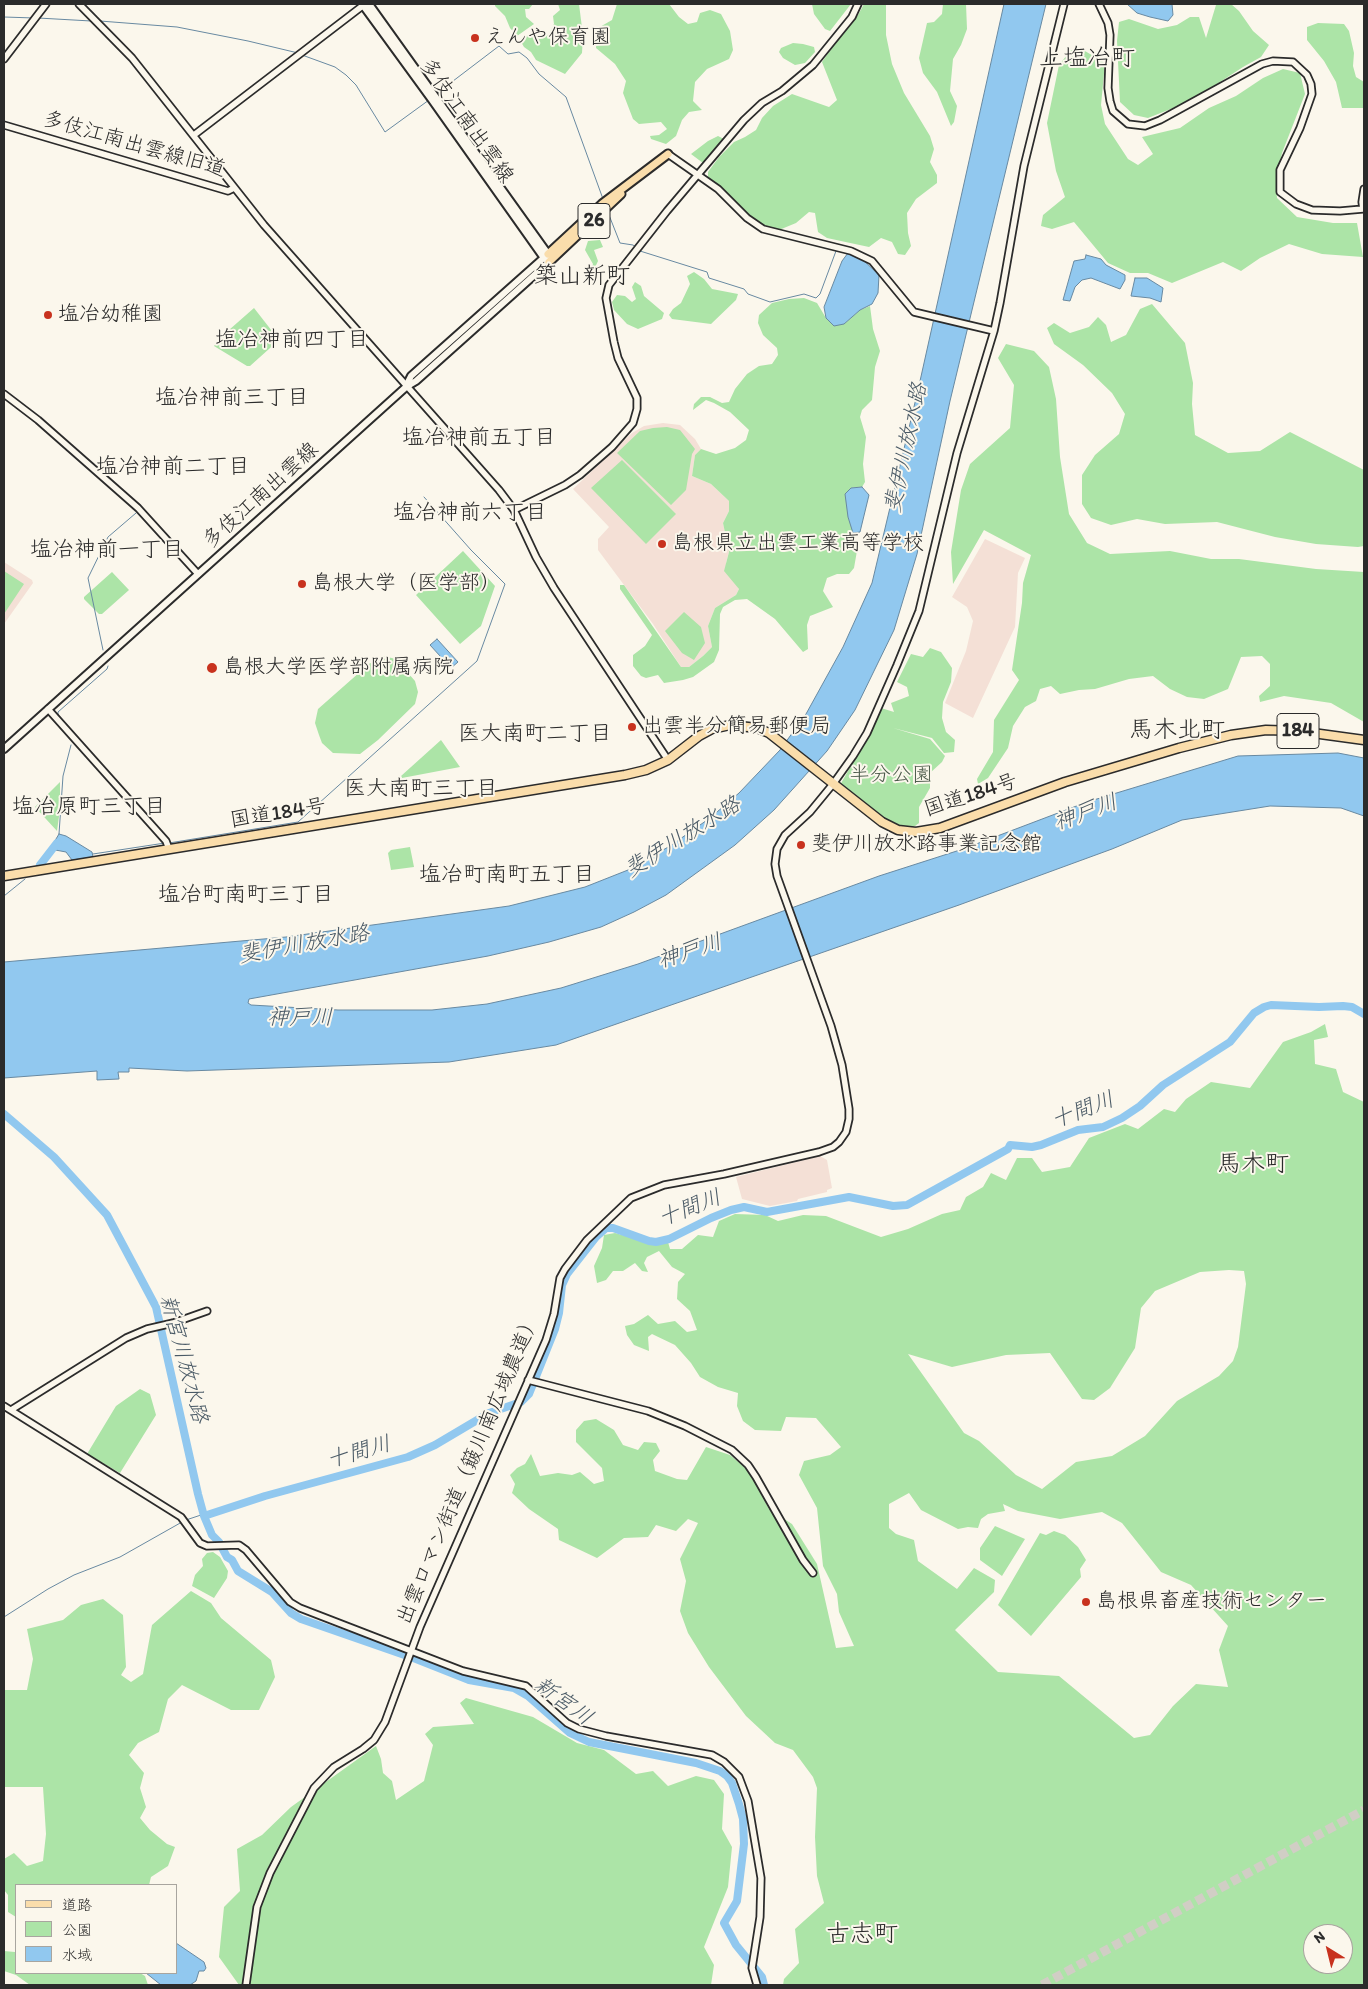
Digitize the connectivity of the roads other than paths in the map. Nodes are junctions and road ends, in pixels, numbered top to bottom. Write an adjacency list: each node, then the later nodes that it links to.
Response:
1 (46, 4): 7 (street)
2 (79, 4): 10 (street)
3 (365, 4): 10 (street); 15 (main road, 多伎江南出雲線)
4 (858, 4): 12 (street)
5 (1064, 4): 16 (street, 出雲ロマン街道（簸川南広域農道）)
6 (1099, 4): 14 (street)
7 (6, 51): 8 (street)
8 (4, 59)
9 (4, 124): 13 (street, 多伎江南出雲線旧道)
10 (194, 135): 13 (street)
11 (668, 154): 12 (street); 15 (main road, 26)
12 (696, 175): 16 (street); 19 (street)
13 (234, 188): 17 (street, 多伎江南出雲線旧道)
14 (1364, 189)
15 (547, 258): 17 (main road, 多伎江南出雲線)
16 (994, 331): 25 (street, 出雲ロマン街道（簸川南広域農道）)
17 (406, 387): 19 (street, 多伎江南出雲線旧道); 20 (main road, 多伎江南出雲線)
18 (4, 394): 20 (street)
19 (514, 510): 24 (street, 多伎江南出雲線旧道)
20 (198, 574): 21 (main road, 多伎江南出雲線)
21 (48, 710): 23 (main road, 多伎江南出雲線); 26 (street)
22 (1364, 740): 25 (highway, 国道184号 / 184)
23 (4, 749)
24 (668, 760): 25 (highway, 国道184号 / 184); 26 (highway, 国道184号 / 184)
25 (834, 784): 29 (street, 出雲ロマン街道（簸川南広域農道）)
26 (169, 849): 27 (highway, 国道184号 / 184)
27 (4, 876)
28 (207, 1311): 31 (street)
29 (528, 1380): 32 (street); 33 (street, 出雲ロマン街道（簸川南広域農道）)
30 (4, 1406): 31 (street)
31 (10, 1410): 33 (street)
32 (813, 1573)
33 (409, 1655): 34 (street, 出雲ロマン街道（簸川南広域農道）); 35 (street)
34 (246, 1985)
35 (757, 1985)

